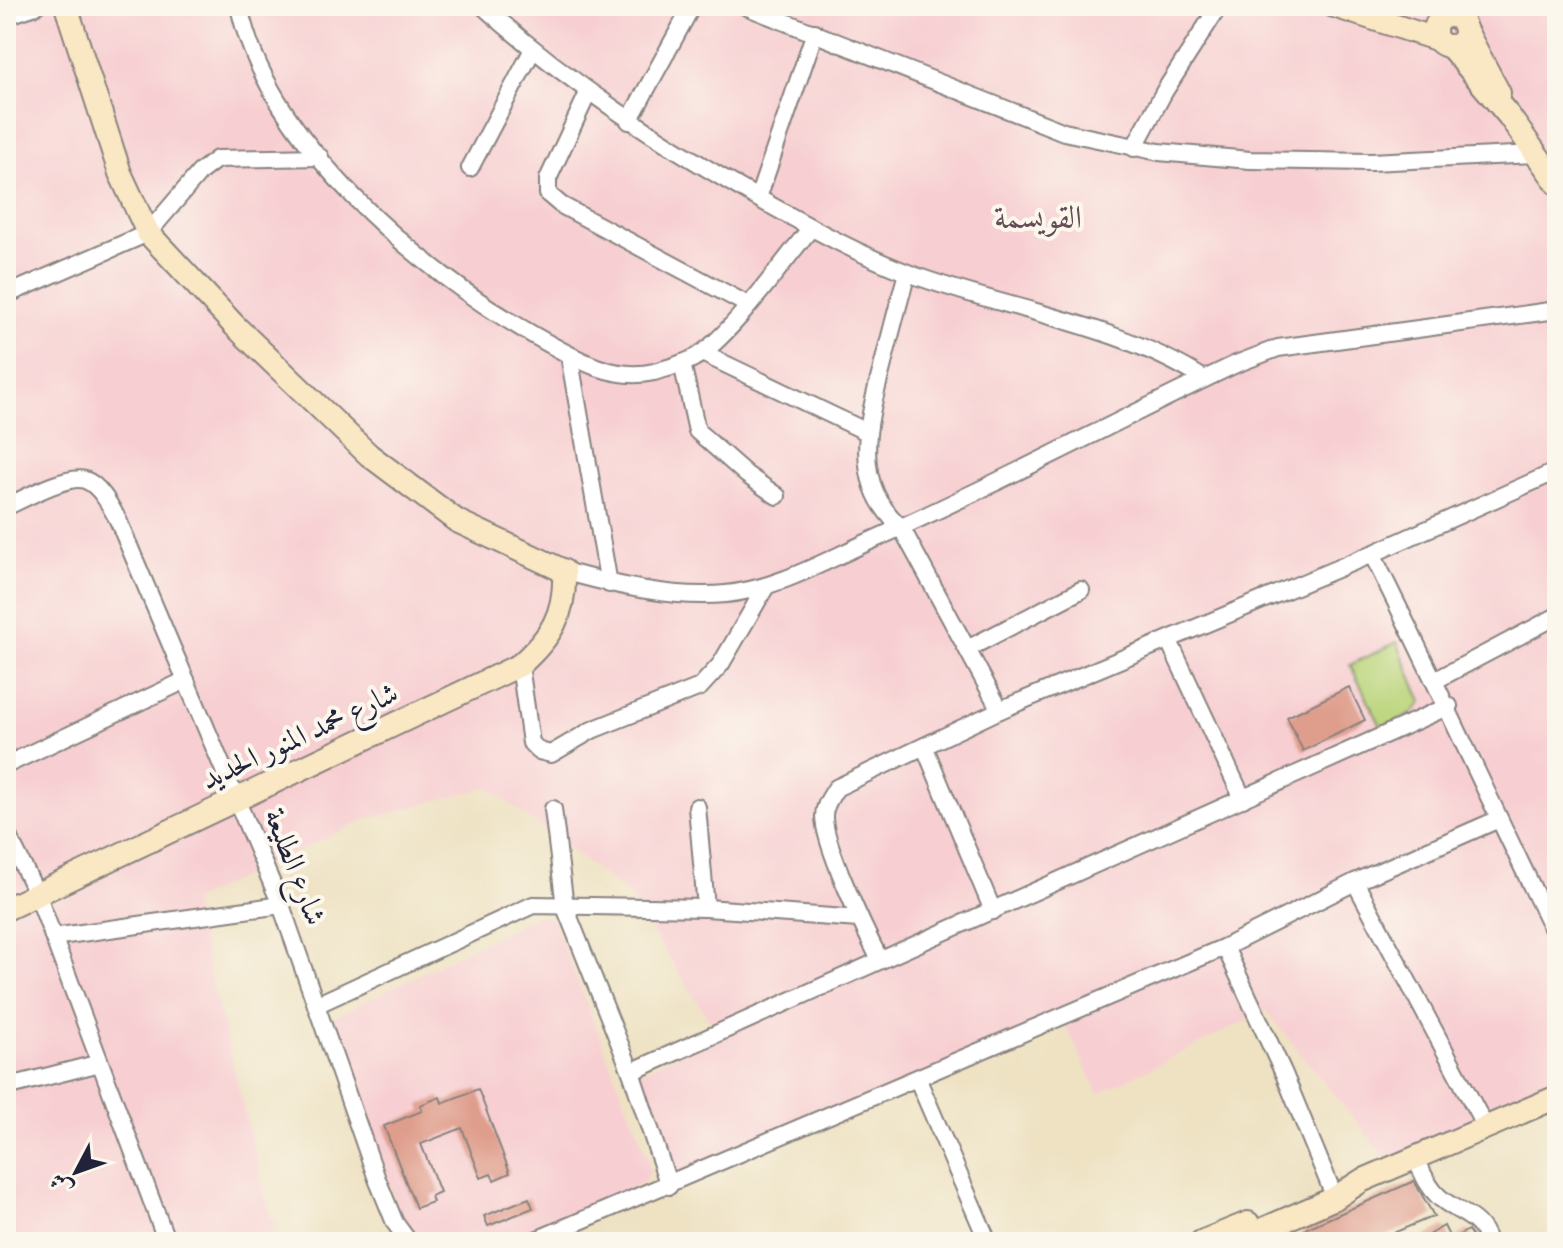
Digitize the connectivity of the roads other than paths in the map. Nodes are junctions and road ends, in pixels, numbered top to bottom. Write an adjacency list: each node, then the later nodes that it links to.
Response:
1 (36, 6): 10 (street)
2 (66, 6): 23 (street)
3 (239, 6): 18 (street)
4 (483, 6): 13 (street)
5 (692, 6): 15 (street)
6 (745, 6): 12 (street)
7 (790, 6): 12 (street)
8 (1219, 6): 16 (street)
9 (1334, 6): 11 (street)
10 (6, 16)
11 (1449, 22): 17 (street)
12 (809, 29): 16 (street); 21 (street)
13 (532, 51): 14 (street); 19 (street)
14 (588, 93): 15 (street); 26 (street)
15 (629, 121): 21 (street)
16 (1134, 148): 17 (street)
17 (1536, 154): 20 (street)
18 (320, 157): 23 (street); 29 (street)
19 (470, 168)
20 (1557, 183)
21 (758, 198): 22 (street)
22 (811, 228): 24 (street); 26 (street)
23 (148, 233): 25 (street); 38 (street)
24 (907, 273): 31 (street); 32 (street)
25 (6, 295)
26 (748, 305): 28 (street)
27 (1557, 310): 31 (street)
28 (702, 353): 30 (street); 32 (street)
29 (569, 355): 30 (street); 39 (street)
30 (682, 363): 34 (street)
31 (1204, 379): 36 (street)
32 (865, 431): 36 (street)
33 (1557, 471): 37 (street)
34 (777, 496)
35 (6, 507): 46 (street, شارع الطليعة)
36 (901, 527): 40 (street); 44 (street)
37 (1372, 554): 43 (street); 47 (street)
38 (564, 571): 39 (street); 45 (street, شارع محمد المنور الحديد)
39 (609, 584): 40 (street)
40 (765, 588): 45 (street)
41 (1081, 590): 44 (street)
42 (1557, 616): 47 (street)
43 (1169, 641): 49 (street); 53 (street)
44 (969, 648): 49 (street)
45 (520, 665): 52 (street, شارع محمد المنور الحديد)
46 (186, 680): 51 (street); 52 (street, شارع الطليعة)
47 (1436, 680): 48 (street)
48 (1449, 706): 53 (street); 56 (street)
49 (1000, 710): 50 (street)
50 (925, 748): 64 (street); 65 (street)
51 (6, 765)
52 (237, 799): 59 (street, شارع محمد المنور الحديد); 60 (street, شارع الطليعة)
53 (1243, 799): 64 (street)
54 (697, 807): 62 (street)
55 (553, 809): 61 (street)
56 (1499, 819): 58 (street); 67 (street)
57 (6, 832): 59 (street)
58 (1355, 882): 68 (street); 76 (street)
59 (38, 896): 63 (street, شارع محمد المنور الحديد); 66 (street)
60 (281, 905): 66 (street); 70 (street, شارع الطليعة)
61 (565, 907): 62 (street); 70 (street); 72 (street)
62 (706, 908): 65 (street)
63 (6, 909)
64 (993, 911): 69 (street)
65 (859, 919): 69 (street)
66 (53, 937): 71 (street)
67 (1557, 938)
68 (1225, 947): 73 (street); 79 (street)
69 (880, 960): 72 (street)
70 (316, 1005): 82 (street, شارع الطليعة)
71 (100, 1063): 74 (street); 81 (street)
72 (631, 1072): 78 (street)
73 (918, 1080): 78 (street); 84 (street)
74 (6, 1087)
75 (1557, 1097): 76 (street)
76 (1486, 1128): 77 (street)
77 (1415, 1158): 79 (street); 86 (street)
78 (669, 1186): 83 (street)
79 (1333, 1193): 80 (street)
80 (1245, 1236): 85 (street)
81 (167, 1242)
82 (409, 1242)
83 (531, 1242)
84 (988, 1242)
85 (1201, 1242)
86 (1488, 1242)

